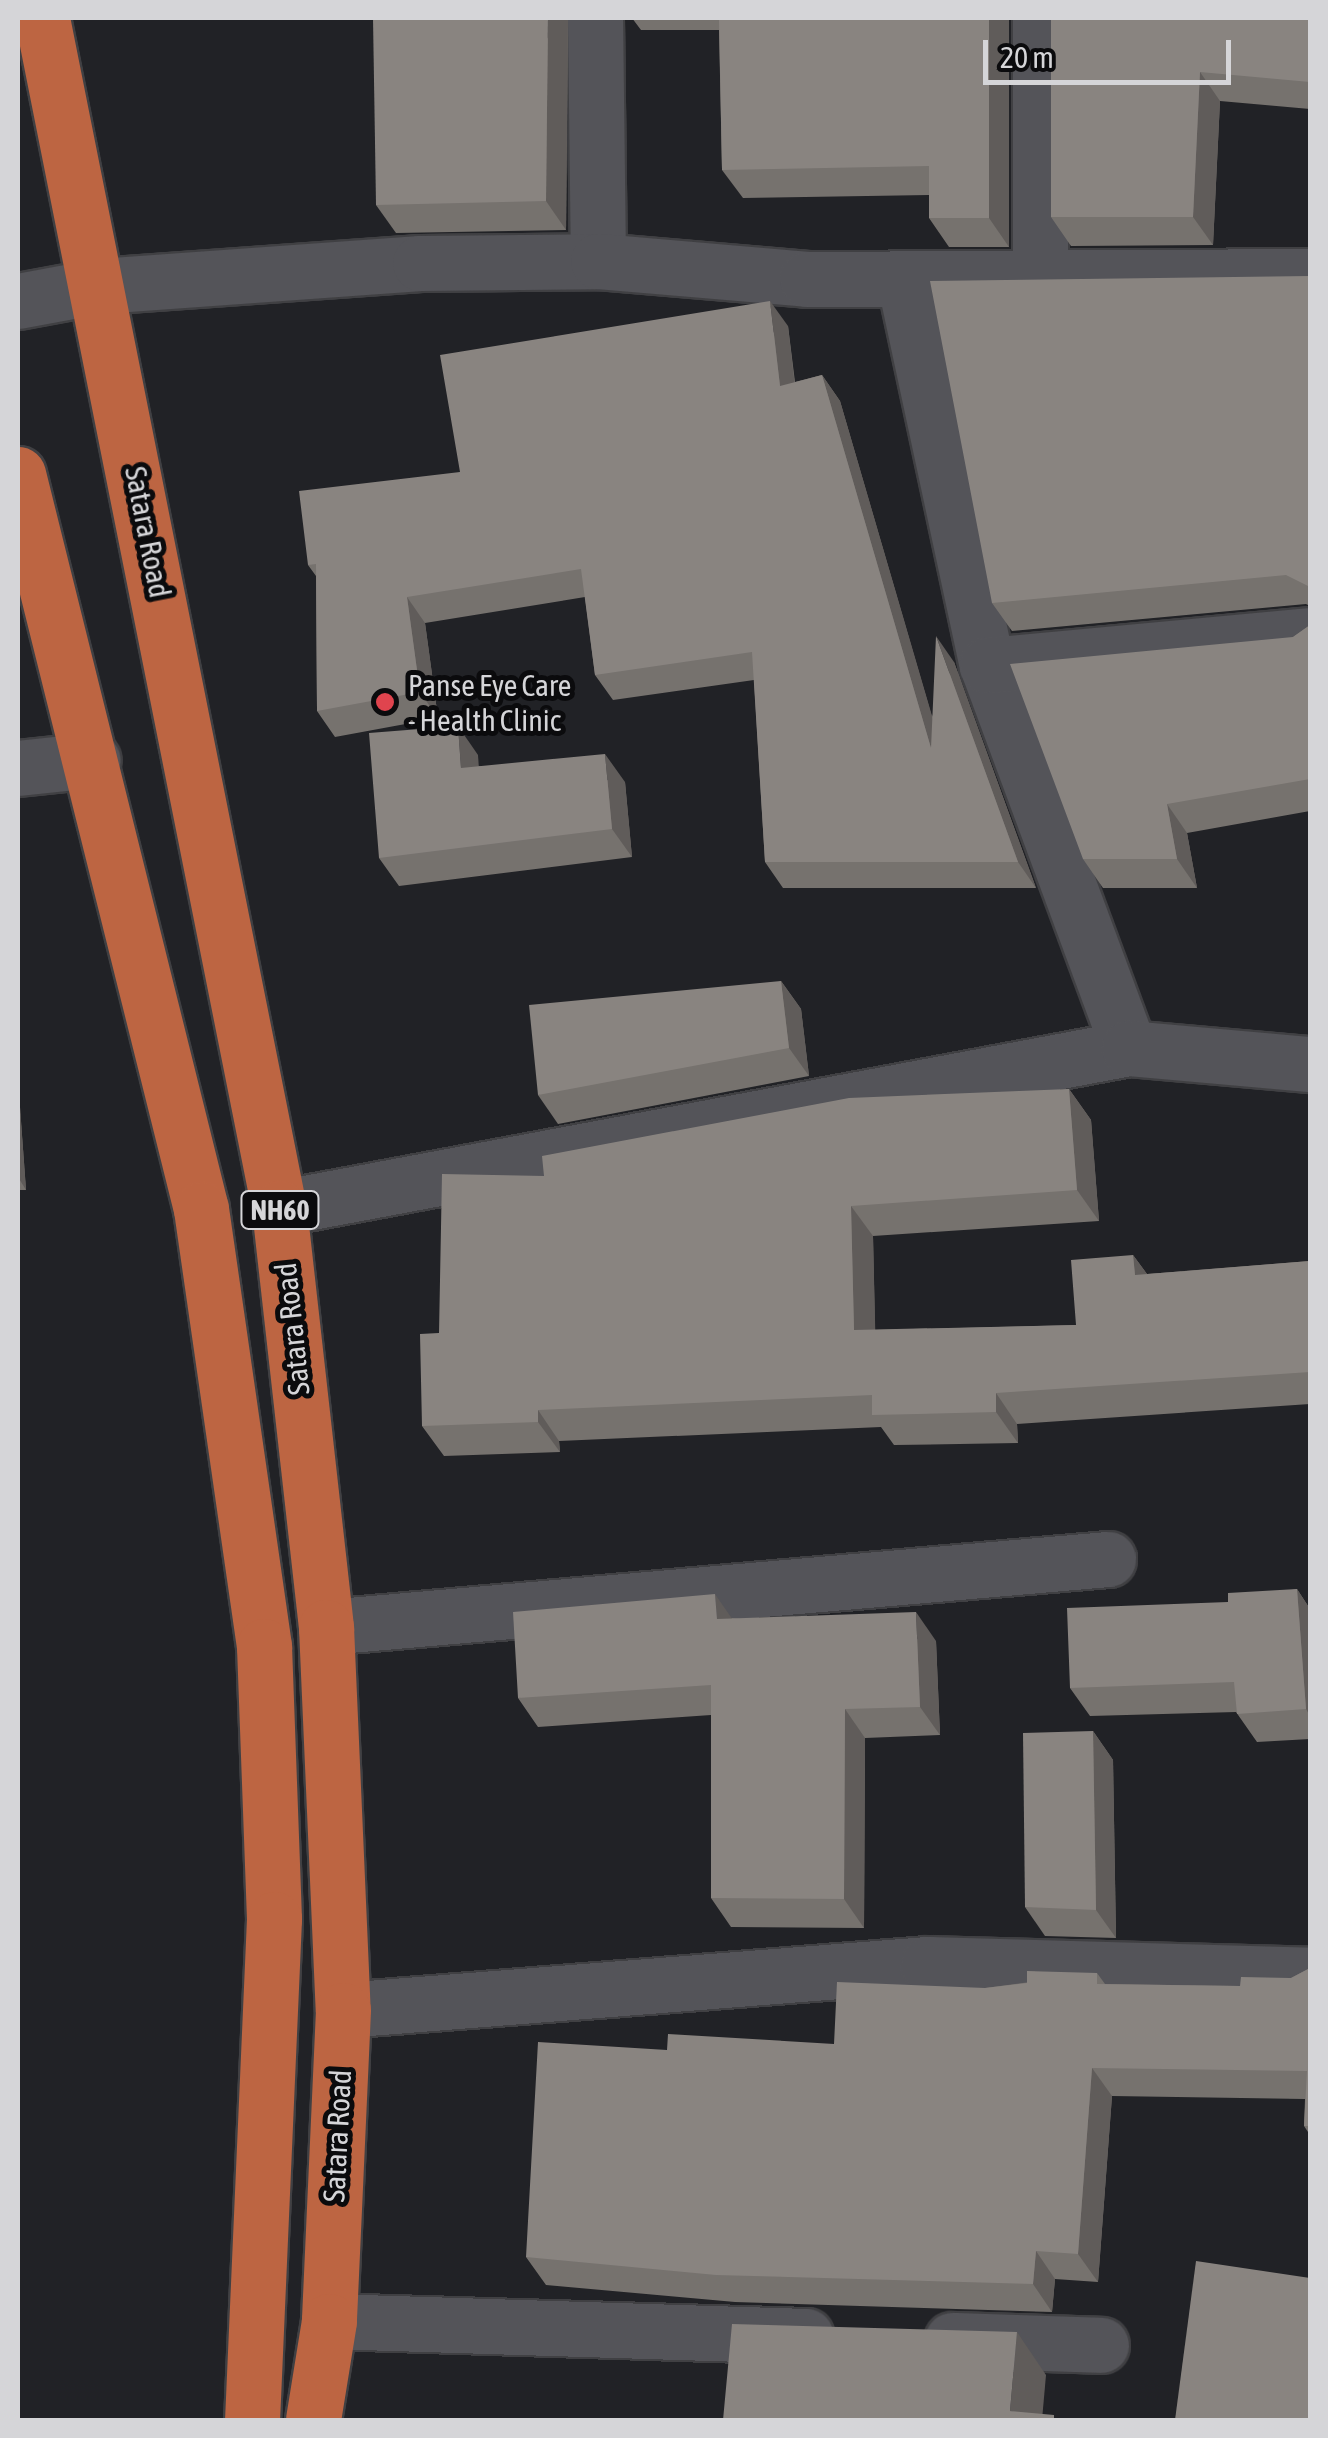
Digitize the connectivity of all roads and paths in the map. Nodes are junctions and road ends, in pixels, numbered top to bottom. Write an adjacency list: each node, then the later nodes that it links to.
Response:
1 (42, 18): 8 (highway, Satara Road / NH60)
2 (596, 18): 4 (street)
3 (1040, 18): 7 (street)
4 (598, 261): 6 (street); 8 (street)
5 (1310, 276): 7 (street)
6 (904, 279): 7 (street); 12 (street)
7 (1040, 279)
8 (99, 286): 9 (street); 17 (highway, Satara Road / NH60)
9 (18, 301)
10 (18, 474): 13 (highway, NH60)
11 (1309, 634): 12 (street)
12 (986, 665): 15 (street)
13 (93, 760): 14 (street); 25 (highway, NH60)
14 (18, 768)
15 (1129, 1048): 16 (street); 17 (street)
16 (1310, 1064)
17 (279, 1208): 19 (highway, Satara Road / NH60)
18 (1108, 1559): 19 (street)
19 (326, 1627): 21 (highway, Satara Road / NH60)
20 (1310, 1975): 21 (street)
21 (343, 2010): 22 (highway, Satara Road / NH60)
22 (329, 2320): 23 (street); 24 (highway, Satara Road / NH60)
23 (1102, 2345)
24 (320, 2418)
25 (252, 2420)

